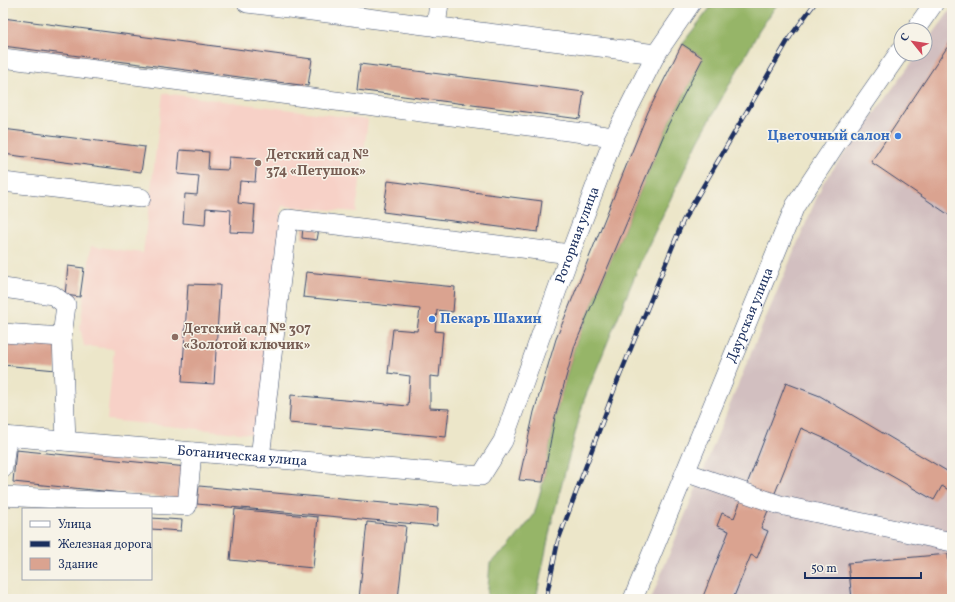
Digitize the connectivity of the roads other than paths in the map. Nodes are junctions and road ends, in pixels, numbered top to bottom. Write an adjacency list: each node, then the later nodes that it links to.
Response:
1 (247, 3): 6 (street)
2 (439, 3): 6 (street)
3 (691, 3): 7 (street, Роторная улица)
4 (934, 3): 5 (street)
5 (921, 22)
6 (436, 27): 7 (street)
7 (656, 54): 10 (street, Роторная улица)
8 (3, 58): 10 (street)
9 (893, 62): 22 (street, Даурская улица)
10 (614, 137): 13 (street, Роторная улица)
11 (3, 182): 12 (street)
12 (141, 198)
13 (570, 254): 20 (street); 23 (street, Роторная улица)
14 (3, 288): 16 (street)
15 (3, 333): 16 (street)
16 (62, 337): 18 (street)
17 (5, 436): 18 (street, Ботаническая улица); 21 (street)
18 (66, 441): 19 (street, Ботаническая улица)
19 (192, 452): 20 (street, Ботаническая улица); 24 (street)
20 (260, 458): 23 (street, Ботаническая улица)
21 (3, 468)
22 (685, 472): 25 (street); 26 (street, Даурская улица)
23 (481, 476)
24 (3, 496)
25 (952, 542)
26 (633, 599)

